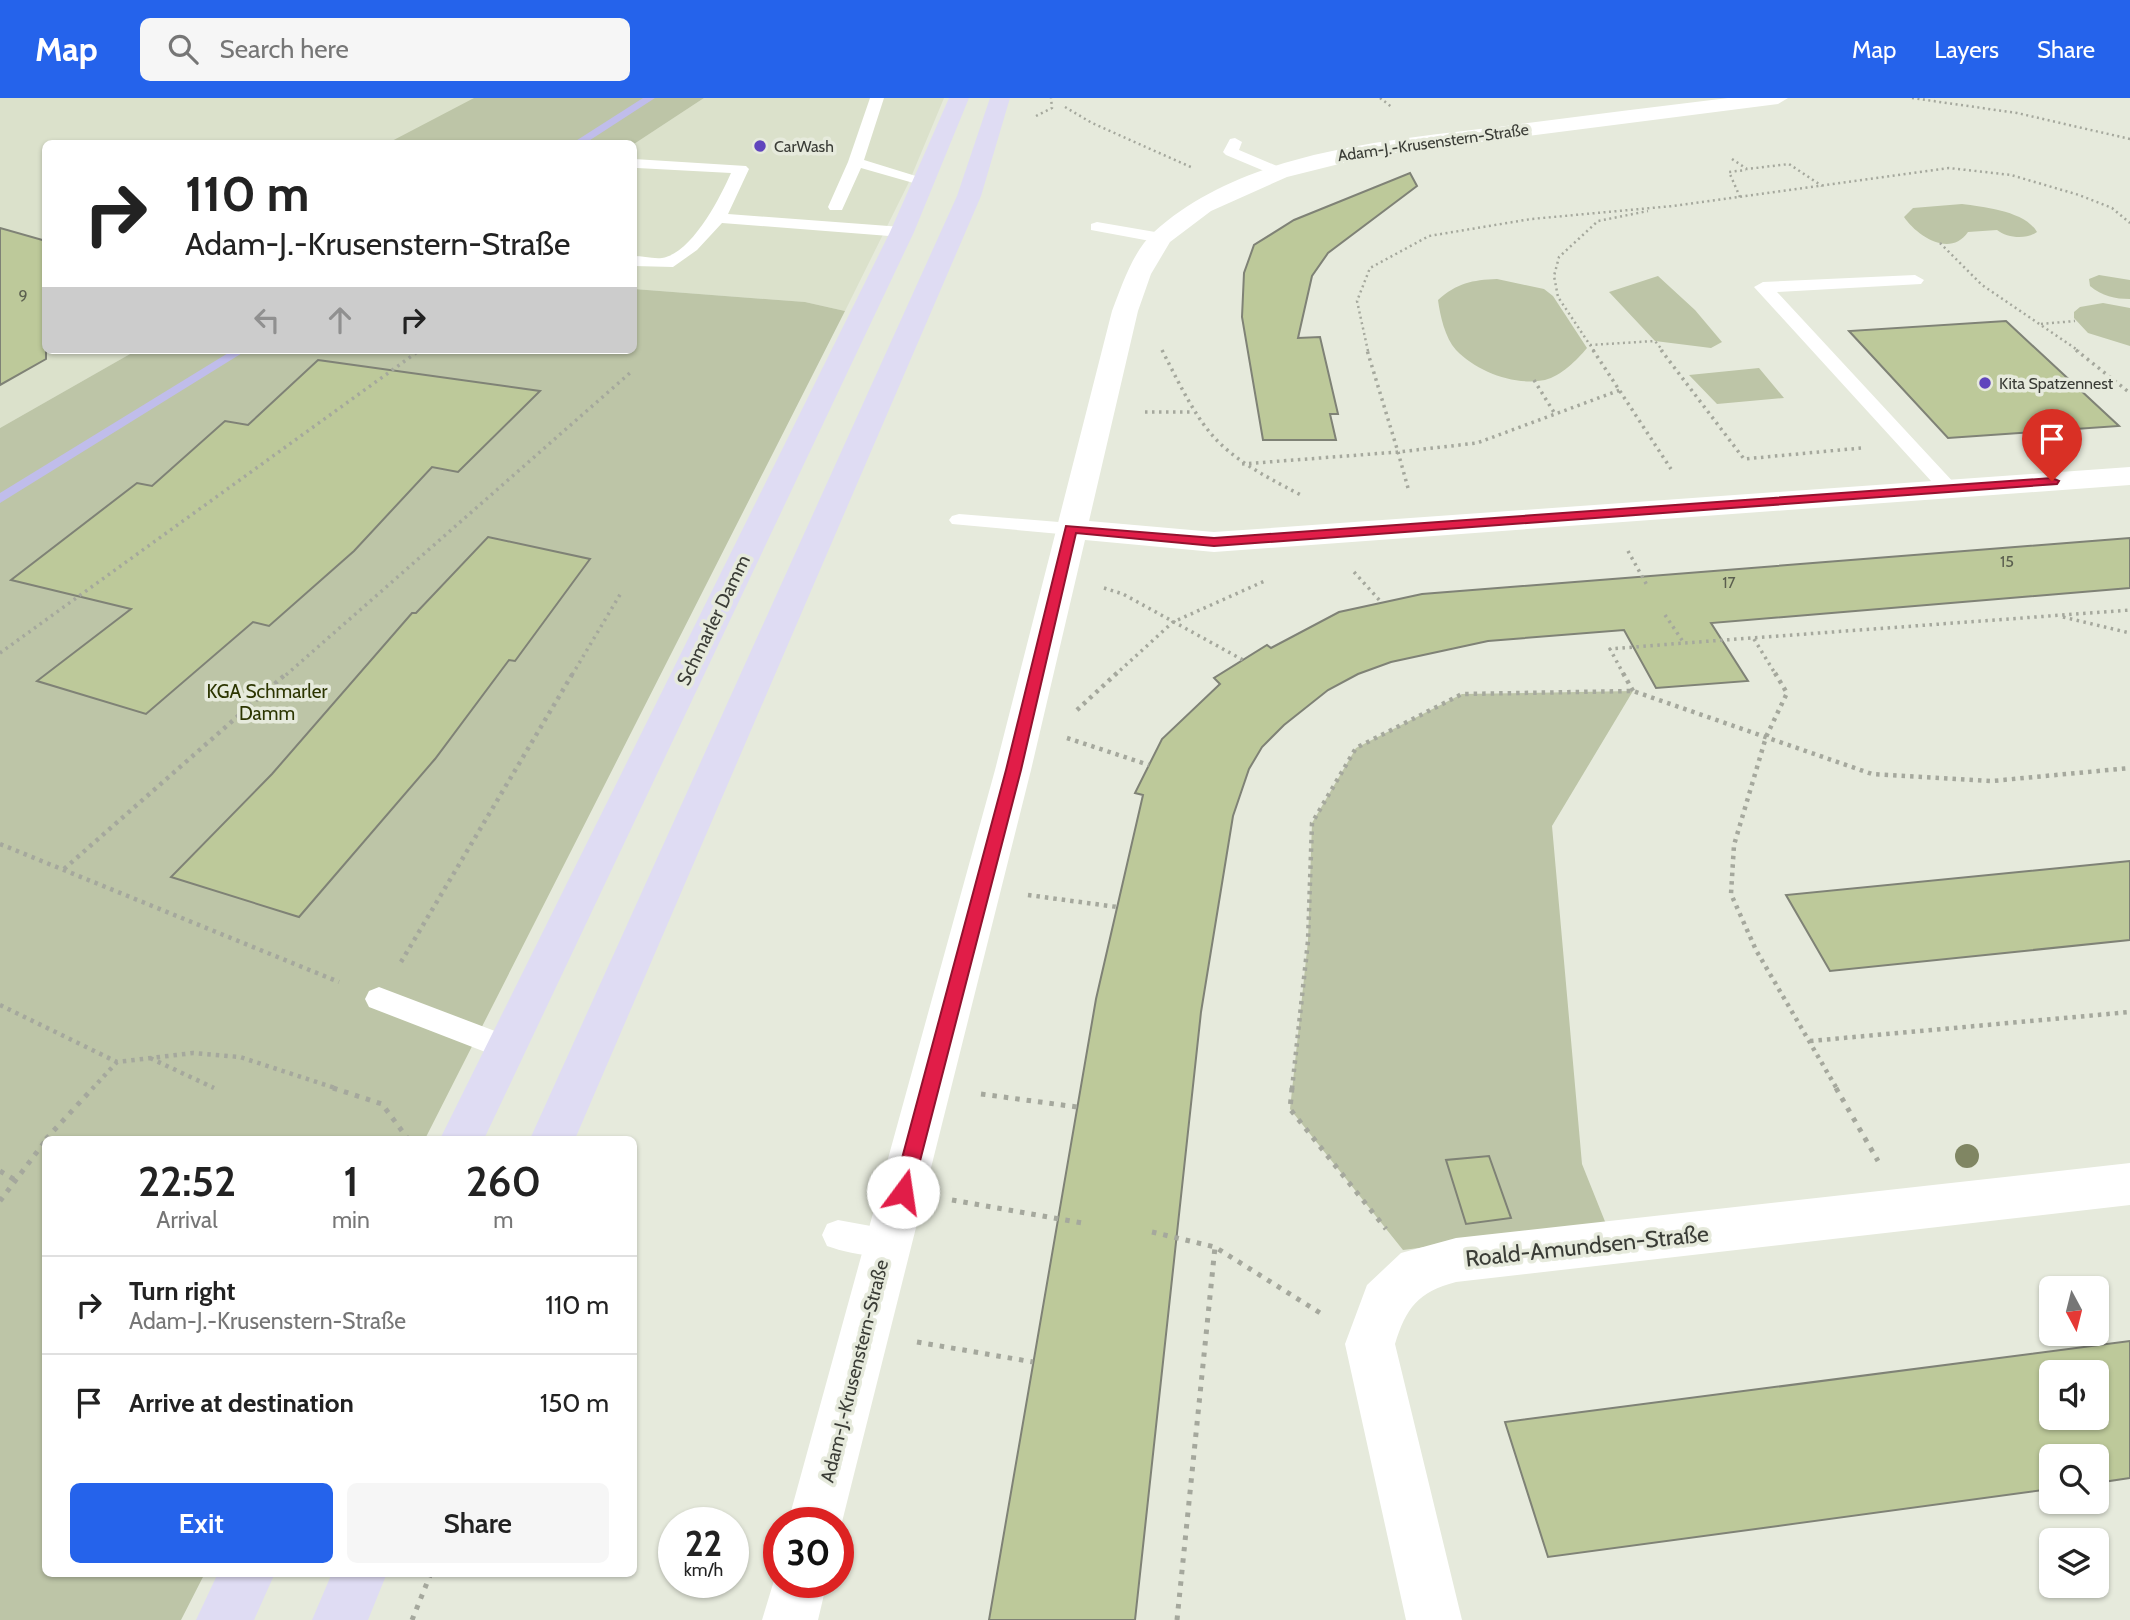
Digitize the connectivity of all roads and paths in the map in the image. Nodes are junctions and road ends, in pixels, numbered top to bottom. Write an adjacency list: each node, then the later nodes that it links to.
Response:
1 (877, 98): 14 (lane)
2 (959, 98): 18 (street, Schmarler Damm)
3 (1000, 98): 83 (street)
4 (1051, 98): 9 (path)
5 (1380, 98): 10 (path)
6 (1778, 98): 17 (street, Adam-J.-Krusenstern-Straße)
7 (1912, 98): 11 (path)
8 (1065, 107): 20 (path)
9 (1052, 108)
10 (1393, 109)
11 (2130, 139)
12 (1235, 142): 17 (lane)
13 (1732, 159): 16 (path)
14 (856, 162): 18 (lane); 23 (lane)
15 (637, 163): 24 (lane)
16 (1747, 169): 19 (path); 21 (path)
17 (1279, 172): 20 (street, Adam-J.-Krusenstern-Straße)
18 (924, 181): 27 (street, Schmarler Damm)
19 (1824, 187): 21 (path); 25 (path)
20 (1238, 189): 28 (street, Adam-J.-Krusenstern-Straße)
21 (1740, 197): 22 (path)
22 (1673, 206): 35 (path); 42 (path)
23 (836, 207)
24 (718, 218): 27 (lane); 30 (lane)
25 (2130, 223)
26 (1097, 228): 28 (lane)
27 (902, 232): 74 (street, Schmarler Damm)
28 (1161, 238): 32 (street, Adam-J.-Krusenstern-Straße)
29 (1940, 243): 34 (path)
30 (637, 261)
31 (1915, 280): 41 (lane)
32 (1125, 311): 42 (path); 47 (street, Adam-J.-Krusenstern-Straße)
33 (2076, 321): 34 (path)
34 (2040, 324): 39 (path)
35 (1589, 345): 41 (path); 45 (path)
36 (414, 354): 59 (path)
37 (631, 372): 67 (path)
38 (1534, 380): 40 (path)
39 (2130, 393)
40 (1555, 414)
41 (1907, 444): 44 (lane)
42 (1242, 464): 48 (path)
43 (2130, 476): 44 (street)
44 (1949, 489): 45 (street)
45 (1695, 507): 48 (street)
46 (959, 520): 47 (lane)
47 (1071, 529): 48 (street); 50 (street, Adam-J.-Krusenstern-Straße)
48 (1369, 531)
49 (1346, 563): 52 (path)
50 (1060, 572): 60 (path); 68 (street, Adam-J.-Krusenstern-Straße)
51 (621, 593): 70 (path)
52 (1382, 603)
53 (2130, 610): 55 (path)
54 (1665, 615): 58 (path)
55 (2058, 616): 56 (path); 57 (path)
56 (2130, 633)
57 (1754, 639): 58 (path); 63 (path)
58 (1684, 643): 61 (path)
59 (0, 653)
60 (1243, 660)
61 (1633, 691): 63 (path); 96 (path)
62 (1064, 737): 64 (path)
63 (1766, 737): 65 (path); 73 (path)
64 (1149, 765)
65 (2130, 768)
66 (0, 844): 67 (path)
67 (64, 869): 70 (path)
68 (982, 888): 69 (path); 78 (street, Adam-J.-Krusenstern-Straße)
69 (1118, 907)
70 (379, 999): 74 (lane)
71 (0, 1005): 76 (path)
72 (2130, 1012): 73 (path)
73 (1810, 1041): 90 (path)
74 (506, 1048): 82 (street, Schmarler Damm)
75 (149, 1058): 76 (path); 77 (path); 81 (path)
76 (117, 1062): 80 (path)
77 (214, 1088)
78 (930, 1088): 79 (path); 94 (street, Adam-J.-Krusenstern-Straße)
79 (1077, 1107)
80 (50, 1136)
81 (406, 1136)
82 (463, 1136)
83 (553, 1136)
84 (42, 1145): 86 (path)
85 (0, 1171): 86 (path)
86 (15, 1180): 89 (path)
87 (2130, 1184): 90 (street, Roald-Amundsen-Straße)
88 (953, 1200): 91 (path)
89 (0, 1201)
90 (1906, 1211): 96 (street, Roald-Amundsen-Straße)
91 (1082, 1223)
92 (1152, 1232): 95 (path)
93 (838, 1235): 94 (lane)
94 (887, 1242): 97 (street, Adam-J.-Krusenstern-Straße)
95 (1215, 1247): 98 (path); 109 (path)
96 (1418, 1269): 98 (street, Roald-Amundsen-Straße)
97 (864, 1332): 99 (path); 100 (street, Adam-J.-Krusenstern-Straße)
98 (1370, 1344): 110 (street)
99 (1033, 1362)
100 (819, 1507)
101 (246, 1577): 105 (street)
102 (358, 1577): 106 (street)
103 (429, 1577): 107 (path)
104 (795, 1598): 108 (street)
105 (224, 1620)
106 (340, 1620)
107 (412, 1620)
108 (790, 1620)
109 (1177, 1620)
110 (1434, 1620)

